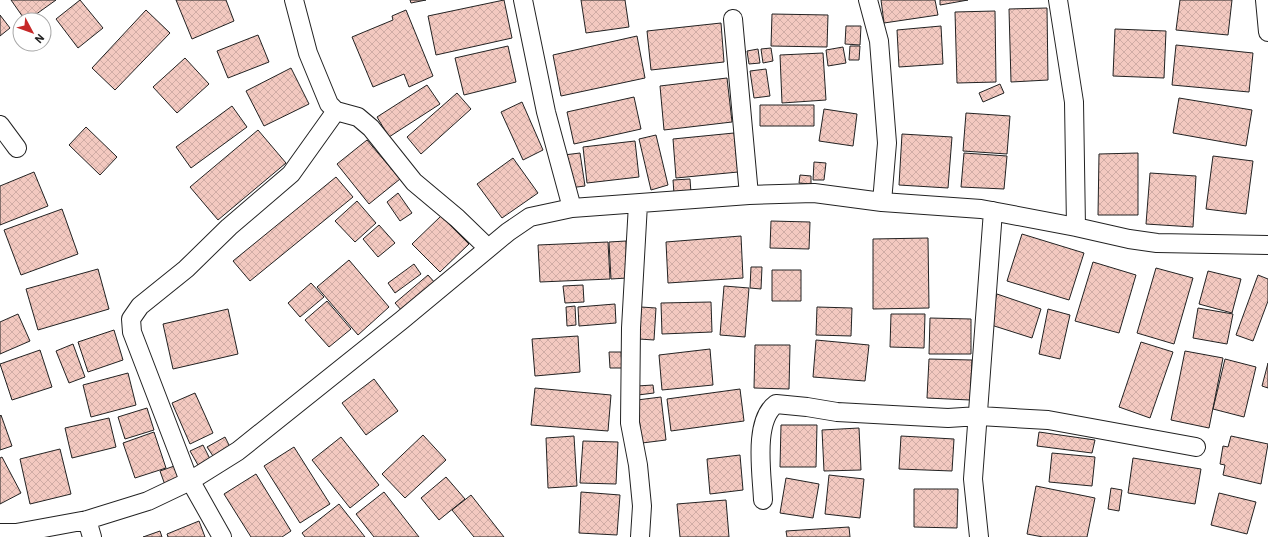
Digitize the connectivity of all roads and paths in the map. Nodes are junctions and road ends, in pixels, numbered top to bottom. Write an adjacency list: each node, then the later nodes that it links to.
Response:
1 (294, 0): 8 (street)
2 (523, 0): 14 (street)
3 (868, 0): 12 (street)
4 (1058, 0): 16 (street)
5 (1265, 0): 7 (street)
6 (733, 19): 11 (street)
7 (1268, 32)
8 (336, 111): 18 (street); 21 (street)
9 (0, 124): 10 (street)
10 (17, 148)
11 (749, 195): 12 (street); 13 (street)
12 (882, 202): 15 (street)
13 (638, 204): 14 (street); 26 (street)
14 (572, 208): 18 (street)
15 (993, 211): 16 (street); 19 (street)
16 (1076, 227): 17 (street)
17 (1268, 245)
18 (488, 248): 21 (street)
19 (979, 416): 20 (street); 22 (street); 27 (street)
20 (1196, 447)
21 (190, 481): 23 (street); 25 (street)
22 (763, 500)
23 (90, 529): 24 (street)
24 (0, 533)
25 (222, 537)
26 (640, 537)
27 (979, 537)

